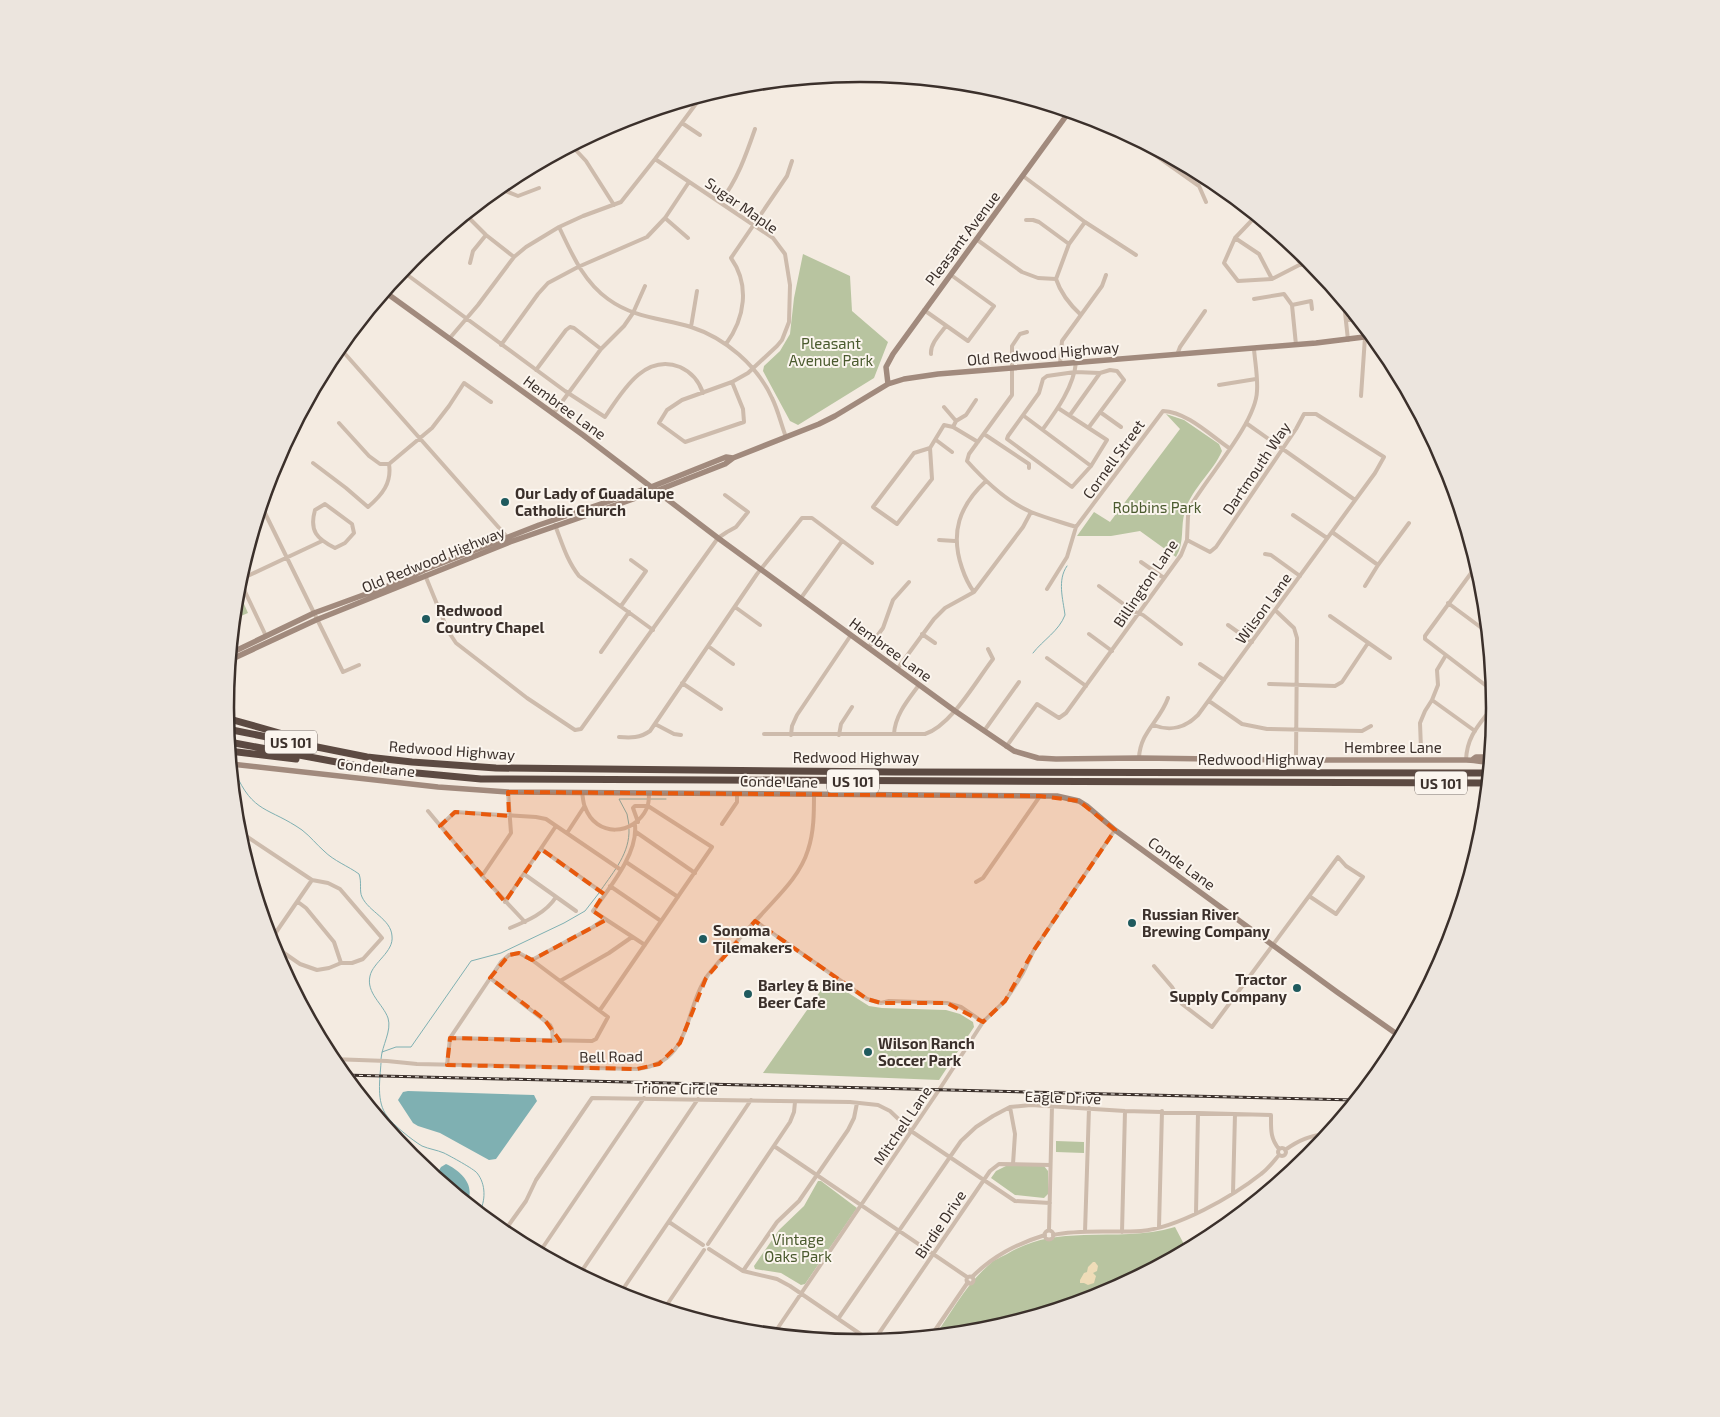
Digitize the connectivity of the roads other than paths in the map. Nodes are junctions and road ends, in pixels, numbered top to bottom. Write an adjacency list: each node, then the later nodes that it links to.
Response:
1 (694, 105): 3 (street)
2 (1065, 117): 10 (street, Pleasant Avenue)
3 (682, 122): 5 (street); 7 (street)
4 (755, 129): 14 (street)
5 (700, 135)
6 (576, 151): 16 (street)
7 (655, 159): 11 (street, Sugar Maple); 16 (street)
8 (792, 161): 22 (street)
9 (1164, 161): 15 (street)
10 (1023, 176): 21 (street); 27 (street, Pleasant Avenue)
11 (689, 182): 14 (street, Sugar Maple); 17 (street)
12 (539, 188): 13 (street)
13 (507, 192)
14 (720, 202): 22 (street, Sugar Maple)
15 (1206, 202)
16 (614, 205): 23 (street)
17 (665, 218): 25 (street); 33 (street)
18 (470, 219): 24 (street)
19 (1026, 220): 28 (street)
20 (1252, 221): 26 (street)
21 (1085, 222): 28 (street); 29 (street)
22 (754, 225): 61 (street); 71 (street, Sugar Maple)
23 (559, 227): 30 (street); 33 (street)
24 (486, 235): 30 (street); 31 (street)
25 (688, 238)
26 (1235, 238): 38 (street); 38 (street)
27 (976, 239): 34 (street, Pleasant Avenue); 37 (street)
28 (1069, 244): 37 (street)
29 (1136, 255)
30 (514, 257): 50 (street)
31 (470, 263)
32 (1301, 265): 38 (street)
33 (578, 267): 47 (street); 60 (street)
34 (950, 274): 45 (street, Pleasant Avenue); 53 (street)
35 (1106, 275): 49 (street)
36 (408, 276): 50 (street)
37 (1056, 278): 49 (street)
38 (1272, 279)
39 (646, 286): 47 (street)
40 (697, 292): 54 (street)
41 (389, 296): 57 (street, Hembree Lane)
42 (1254, 298): 43 (street)
43 (1292, 305): 44 (street); 62 (street)
44 (1312, 308)
45 (924, 310): 53 (street); 77 (street, Pleasant Avenue)
46 (1205, 311): 67 (street)
47 (633, 313): 54 (street); 64 (street)
48 (1346, 314): 51 (street)
49 (1081, 315): 69 (street)
50 (466, 319): 57 (street); 60 (street)
51 (1347, 320): 52 (street); 58 (street)
52 (1351, 320)
53 (946, 326): 66 (street)
54 (691, 327): 61 (street)
55 (1027, 332): 70 (street)
56 (1364, 338): 58 (street, Old Redwood Highway)
57 (449, 339): 87 (street, Hembree Lane)
58 (1348, 340): 62 (street, Old Redwood Highway)
59 (1367, 342): 81 (street)
60 (501, 344): 72 (street)
61 (726, 344): 71 (street)
62 (1296, 345): 63 (street, Old Redwood Highway)
63 (1254, 348): 67 (street, Old Redwood Highway); 75 (street, Billington Lane)
64 (601, 350): 72 (street); 79 (street)
65 (345, 353): 98 (street)
66 (931, 354)
67 (1177, 355): 68 (street, Old Redwood Highway)
68 (1076, 362): 69 (street, Old Redwood Highway); 73 (street)
69 (1060, 364): 70 (street, Old Redwood Highway)
70 (1012, 368): 77 (street, Old Redwood Highway); 97 (street)
71 (754, 369): 76 (street, Sugar Maple); 99 (street)
72 (536, 370): 79 (street)
73 (1075, 372): 74 (street); 85 (street); 89 (street)
74 (1100, 373): 86 (street); 88 (street)
75 (1256, 378): 78 (street); 92 (street, Billington Lane)
76 (732, 382): 80 (street, Sugar Maple); 80 (street, Sugar Maple)
77 (888, 384): 99 (street, Old Redwood Highway)
78 (1219, 385)
79 (569, 393): 80 (street); 87 (street)
80 (703, 393)
81 (1361, 396)
82 (976, 400): 90 (street)
83 (491, 402): 98 (street)
84 (944, 407): 90 (street)
85 (1058, 408): 88 (street); 96 (street)
86 (1100, 412): 94 (street); 95 (street)
87 (553, 414): 110 (street, Hembree Lane)
88 (1070, 415): 94 (street)
89 (1024, 416): 96 (street); 108 (street)
90 (956, 421): 93 (street)
91 (339, 423): 107 (street)
92 (1246, 423): 103 (street, Billington Lane); 104 (street)
93 (954, 427): 100 (street); 101 (street)
94 (1089, 427): 108 (street)
95 (1120, 427)
96 (1043, 429): 108 (street)
97 (984, 434): 101 (street); 109 (street)
98 (420, 437): 107 (street); 126 (street)
99 (786, 437): 113 (street, Old Redwood Highway)
100 (936, 440): 102 (street); 105 (street)
101 (978, 442): 112 (street)
102 (930, 448): 102 (street)
103 (1229, 448): 122 (street, Cornell Street); 128 (street, Billington Lane)
104 (1282, 449): 111 (street, Dartmouth Way); 116 (street); 128 (street, Dartmouth Way)
105 (952, 452)
106 (313, 463): 107 (street)
107 (389, 464)
108 (1091, 466)
109 (1029, 468)
110 (632, 472): 113 (street, Hembree Lane); 114 (street)
111 (1375, 472): 116 (street, Wilson Lane)
112 (986, 481): 117 (street); 131 (street)
113 (653, 489): 114 (street, Old Redwood Highway); 120 (street, Old Redwood Highway); 124 (street, Hembree Lane)
114 (640, 490): 120 (street, Old Redwood Highway)
115 (725, 495): 124 (street)
116 (1355, 500): 123 (street, Wilson Lane)
117 (1031, 512): 122 (street); 149 (street)
118 (265, 513): 133 (street)
119 (1293, 515): 125 (street)
120 (555, 523): 126 (street, Old Redwood Highway); 152 (street)
121 (1409, 523): 137 (street)
122 (1076, 527): 147 (street, Cornell Street)
123 (1332, 532): 125 (street, Wilson Lane); 137 (street)
124 (718, 538): 138 (street, Hembree Lane); 162 (street)
125 (1328, 538): 142 (street, Wilson Lane)
126 (509, 539): 139 (street, Old Redwood Highway)
127 (939, 540): 131 (street)
128 (1187, 540): 143 (street, Billington Lane)
129 (322, 541): 129 (street); 133 (street)
130 (842, 541): 135 (street); 138 (street); 150 (street)
131 (955, 541): 149 (street)
132 (1265, 554): 142 (street)
133 (287, 557): 141 (street); 157 (street)
134 (631, 560): 152 (street)
135 (872, 562)
136 (1141, 562): 143 (street)
137 (1378, 565): 146 (street)
138 (760, 569): 150 (street, Hembree Lane); 153 (street)
139 (425, 573): 157 (street, Old Redwood Highway); 162 (street)
140 (1471, 574): 151 (street)
141 (248, 576)
142 (1300, 576): 154 (street, Wilson Lane)
143 (1164, 578): 156 (street, Billington Lane)
144 (909, 582): 172 (street)
145 (1099, 586): 156 (street)
146 (1366, 586)
147 (1047, 589)
148 (245, 592): 166 (street)
149 (974, 592): 163 (street)
150 (801, 598): 165 (street, Hembree Lane)
151 (1448, 603): 161 (street); 177 (street)
152 (621, 606): 155 (street)
153 (735, 607): 159 (street); 171 (street)
154 (1275, 610): 167 (street, Wilson Lane); 189 (street)
155 (629, 612): 162 (street); 176 (street)
156 (1138, 614): 170 (street); 174 (street, Billington Lane)
157 (315, 616): 166 (street, Old Redwood Highway); 183 (street)
158 (1330, 616): 169 (street)
159 (760, 624)
160 (1228, 625): 167 (street)
161 (1481, 628)
162 (652, 630)
163 (922, 634): 168 (street); 184 (street)
164 (1089, 634): 174 (street)
165 (851, 635): 172 (street, Hembree Lane); 211 (street)
166 (267, 639): 175 (street, Old Redwood Highway); 178 (street, Old Redwood Highway)
167 (1252, 642): 185 (street, Wilson Lane)
168 (935, 643)
169 (1368, 643): 180 (street); 189 (street)
170 (1181, 644)
171 (708, 646): 181 (street); 187 (street)
172 (869, 647): 184 (street, Hembree Lane)
173 (988, 649): 198 (street)
174 (1112, 650): 192 (street, Billington Lane)
175 (237, 651)
176 (601, 652)
177 (1446, 655): 191 (street); 194 (street)
178 (236, 657)
179 (1047, 658): 192 (street)
180 (1390, 658)
181 (733, 664)
182 (1200, 664): 185 (street)
183 (359, 665)
184 (898, 668): 190 (street, Hembree Lane)
185 (1224, 680): 195 (street, Wilson Lane)
186 (1019, 682): 207 (street)
187 (682, 683): 197 (street); 201 (street)
188 (1269, 684): 189 (street)
189 (1297, 684): 205 (street)
190 (919, 685): 198 (street, Hembree Lane); 209 (street)
191 (1485, 685)
192 (1086, 686): 215 (street, Billington Lane)
193 (1168, 698): 202 (street)
194 (1432, 700): 206 (street); 216 (street)
195 (1209, 701): 202 (street, Wilson Lane); 205 (street)
196 (852, 707): 212 (street)
197 (720, 709)
198 (955, 711): 207 (street, Hembree Lane); 209 (street)
199 (1486, 717): 206 (street)
200 (234, 720): 218 (highway)
201 (655, 724): 210 (street); 213 (street)
202 (1153, 725): 220 (street)
203 (1371, 726): 205 (street)
204 (235, 730): 218 (highway, Redwood Highway / US 101)
205 (1297, 730): 221 (street)
206 (1475, 731): 222 (street)
207 (984, 732): 215 (street, Hembree Lane)
208 (764, 734): 211 (street)
209 (894, 734): 212 (street)
210 (681, 735)
211 (791, 735): 212 (street)
212 (839, 735)
213 (619, 737)
214 (235, 743): 225 (highway, Redwood Highway / US 101)
215 (1006, 747): 220 (street, Hembree Lane)
216 (1421, 749)
217 (235, 752): 225 (highway)
218 (355, 754): 226 (highway, Redwood Highway / US 101)
219 (1484, 757): 222 (street, Hembree Lane)
220 (1139, 758): 221 (street, Hembree Lane)
221 (1296, 760): 222 (street, Hembree Lane)
222 (1469, 760): 223 (street, Hembree Lane)
223 (1484, 762)
224 (237, 765): 228 (street, Conde Lane)
225 (354, 766): 227 (highway, Redwood Highway / US 101)
226 (1483, 773)
227 (1482, 783)
228 (508, 792): 229 (street, Conde Lane); 236 (street)
229 (582, 792): 233 (street, Conde Lane); 234 (street)
230 (737, 793): 231 (street, Conde Lane); 233 (street, Conde Lane); 238 (street)
231 (814, 794): 232 (street, Conde Lane); 263 (street, Bell Road)
232 (1040, 796): 241 (street, Conde Lane); 252 (street)
233 (649, 799): 237 (street); 237 (street); 248 (street)
234 (584, 807): 237 (street); 242 (street)
235 (428, 811): 239 (street)
236 (510, 816): 239 (street); 240 (street); 250 (street)
237 (635, 824): 243 (street)
238 (722, 824)
239 (440, 826): 250 (street)
240 (556, 826): 242 (street); 245 (street)
241 (1116, 830): 269 (street, Conde Lane); 277 (street, Mitchell Lane)
242 (567, 832): 247 (street)
243 (636, 832): 246 (street); 248 (street)
244 (247, 837): 251 (street)
245 (541, 849): 249 (street); 254 (street)
246 (626, 862): 247 (street); 257 (street)
247 (620, 870): 253 (street)
248 (695, 873): 257 (street)
249 (524, 874): 256 (street); 259 (street)
250 (482, 876): 259 (street)
251 (312, 880): 258 (street); 272 (street)
252 (976, 882)
253 (610, 886): 254 (street); 262 (street)
254 (604, 893): 261 (street)
255 (1309, 896): 255 (street); 269 (street)
256 (556, 897): 260 (street); 264 (street)
257 (678, 897): 262 (street)
258 (298, 902): 266 (street); 272 (street)
259 (505, 902): 264 (street)
260 (576, 911)
261 (605, 919): 267 (street); 271 (street)
262 (661, 921): 268 (street)
263 (756, 921): 277 (street); 282 (street, Bell Road)
264 (525, 922): 265 (street)
265 (510, 928)
266 (276, 934)
267 (632, 937): 268 (street); 275 (street)
268 (645, 945): 276 (street)
269 (1273, 945): 273 (street); 278 (street, Conde Lane)
270 (284, 952): 272 (street)
271 (532, 960): 274 (street); 275 (street)
272 (341, 963)
273 (1154, 966)
274 (490, 978): 279 (street); 280 (street)
275 (560, 981): 276 (street)
276 (600, 1010): 280 (street)
277 (983, 1022): 295 (street, Mitchell Lane)
278 (1395, 1033)
279 (450, 1038): 280 (street); 282 (street)
280 (553, 1041)
281 (342, 1059): 282 (street, Bell Road)
282 (447, 1065)
283 (644, 1098): 284 (street, Trione Circle); 311 (street, Trione Circle); 320 (street)
284 (698, 1100): 285 (street, Trione Circle); 324 (street)
285 (751, 1100): 286 (street, Trione Circle); 310 (street)
286 (795, 1102): 287 (street, Trione Circle); 297 (street)
287 (857, 1103): 295 (street, Trione Circle); 304 (street)
288 (1052, 1106): 289 (street, Eagle Drive); 290 (street, Eagle Drive); 303 (street)
289 (1010, 1108): 301 (street, Eagle Drive); 302 (street)
290 (1089, 1108): 291 (street, Eagle Drive); 315 (street)
291 (1125, 1111): 292 (street, Eagle Drive); 316 (street)
292 (1162, 1111): 293 (street, Eagle Drive); 312 (street)
293 (1198, 1113): 294 (street, Eagle Drive); 309 (street)
294 (1235, 1114): 298 (street, Eagle Drive); 306 (street)
295 (911, 1131): 301 (street, Trione Circle); 308 (street, Mitchell Lane)
296 (1318, 1135): 299 (street)
297 (774, 1146): 304 (street); 319 (street)
298 (1279, 1149): 299 (street); 300 (street)
299 (1285, 1150): 300 (street)
300 (1279, 1155): 306 (street)
301 (949, 1156): 305 (street, Trione Circle); 314 (street, Eagle Drive)
302 (1013, 1164): 303 (street, Birdie Drive); 305 (street, Birdie Drive)
303 (1050, 1165): 307 (street)
304 (816, 1175): 308 (street); 325 (street)
305 (984, 1180): 307 (street, Trione Circle); 323 (street, Birdie Drive)
306 (1233, 1193): 309 (street)
307 (1050, 1203): 313 (street)
308 (861, 1205): 314 (street); 328 (street, Mitchell Lane)
309 (1196, 1213): 312 (street)
310 (669, 1222): 319 (street); 327 (street)
311 (508, 1226)
312 (1159, 1227): 316 (street)
313 (1049, 1230): 317 (street); 318 (street)
314 (898, 1231): 323 (street); 330 (street, Eagle Drive)
315 (1085, 1232): 316 (street); 318 (street)
316 (1122, 1232)
317 (1044, 1235): 318 (street); 326 (street)
318 (1054, 1235)
319 (705, 1244): 321 (street); 322 (street)
320 (543, 1248)
321 (709, 1249): 322 (street); 325 (street)
322 (704, 1250): 329 (street)
323 (933, 1254): 326 (street); 334 (street, Birdie Drive)
324 (583, 1270)
325 (743, 1272): 328 (street)
326 (969, 1279): 332 (street)
327 (624, 1288)
328 (801, 1294): 330 (street); 331 (street, Mitchell Lane)
329 (668, 1304)
330 (838, 1319): 333 (street)
331 (777, 1329)
332 (935, 1330)
333 (861, 1334)
334 (879, 1334)

